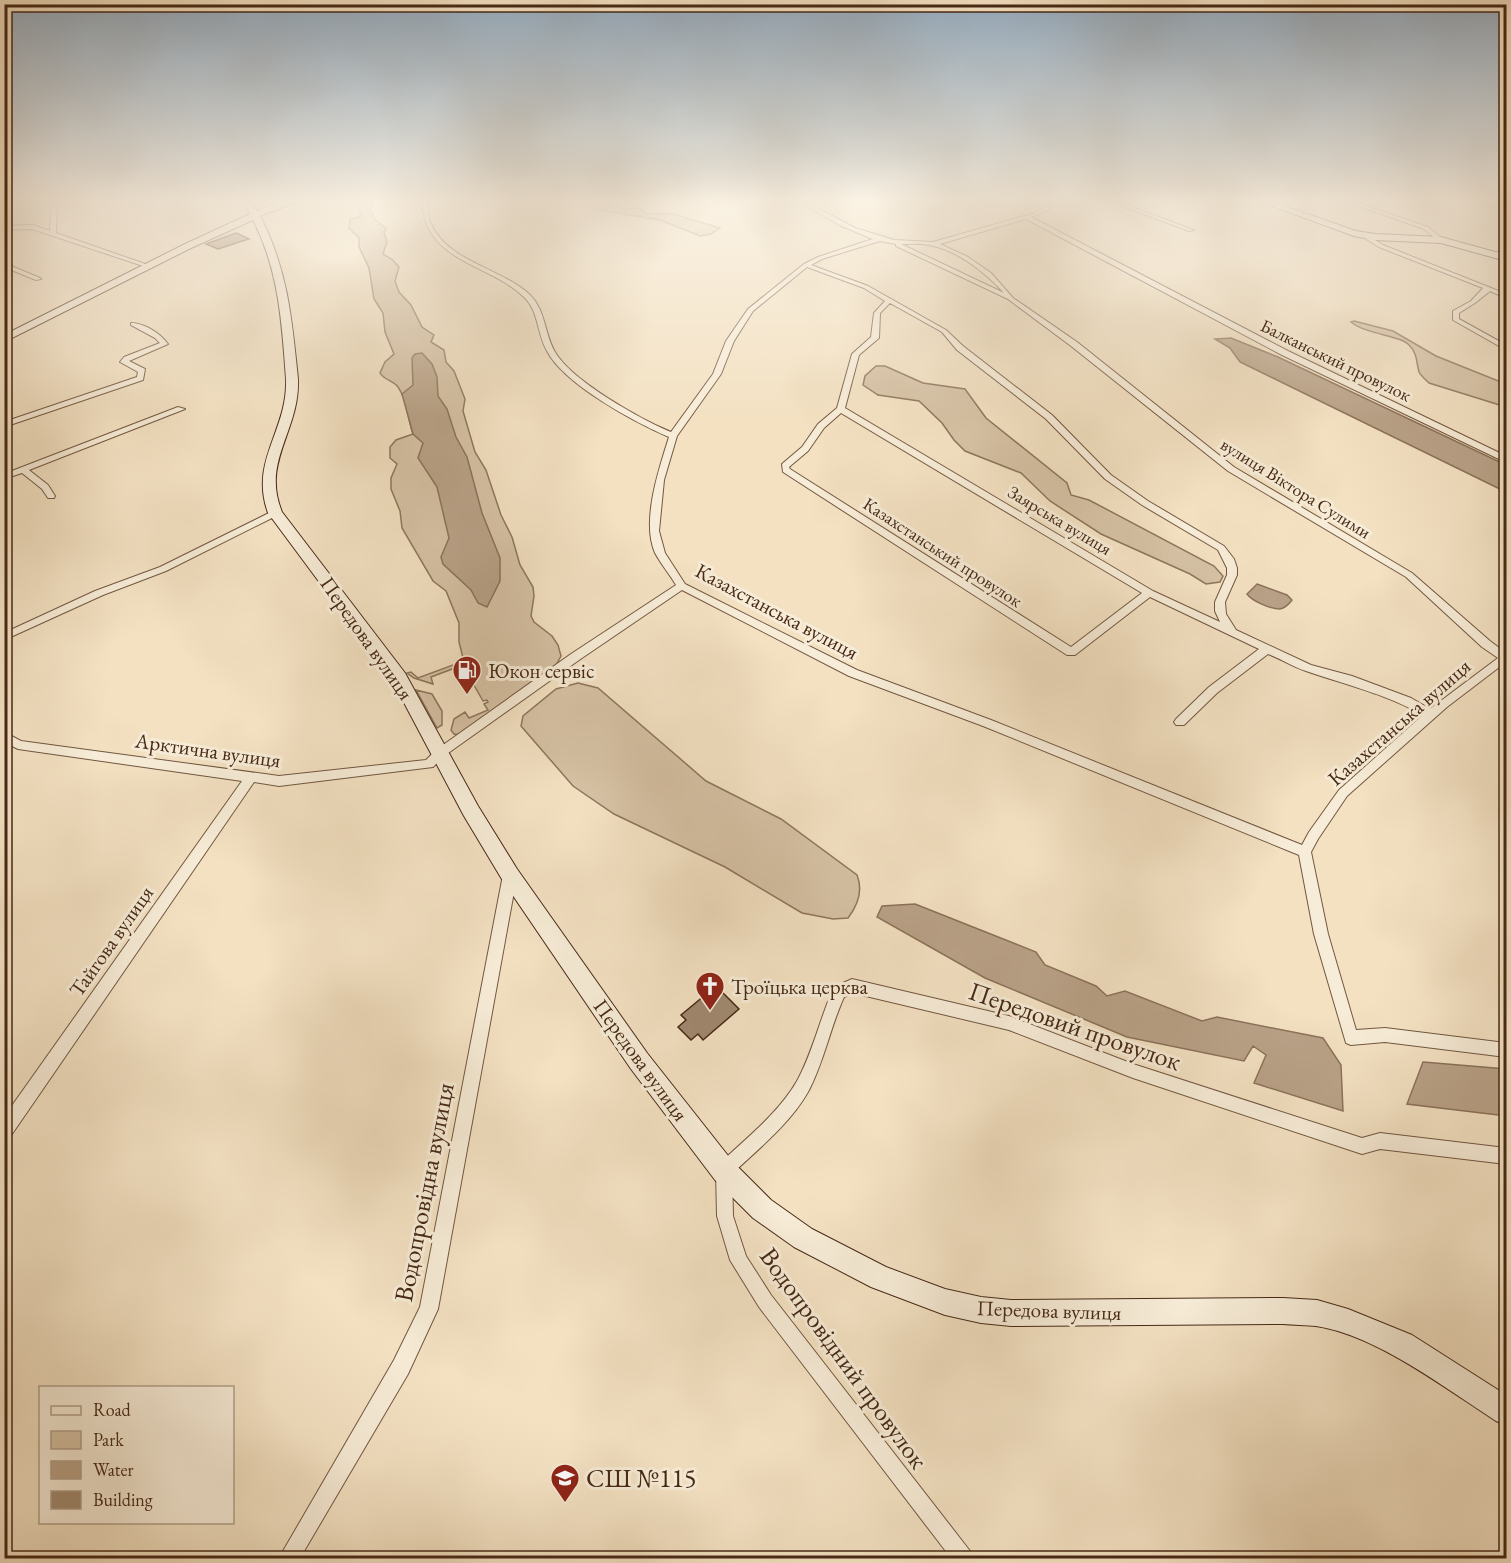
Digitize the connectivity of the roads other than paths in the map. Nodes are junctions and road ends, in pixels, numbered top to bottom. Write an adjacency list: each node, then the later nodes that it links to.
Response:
1 (21, 272): 11 (street)
2 (136, 272): 17 (street)
3 (279, 272): 27 (street, Передова вулиця)
4 (491, 272): 22 (street)
5 (798, 272): 22 (street, Казахстанська вулиця)
6 (823, 272): 15 (street)
7 (953, 272): 14 (street, вулиця Віктора Сулими)
8 (984, 272): 14 (street, вулиця Віктора Сулими)
9 (1129, 272): 23 (street, Балканський провулок)
10 (1447, 272): 12 (street)
11 (38, 279)
12 (1486, 287): 13 (street); 18 (street)
13 (1506, 296)
14 (1011, 299): 33 (street, вулиця Віктора Сулими)
15 (889, 301): 20 (street); 30 (street)
16 (133, 324): 21 (street)
17 (4, 339)
18 (1506, 348)
19 (181, 409): 24 (street)
20 (841, 409): 29 (street, Заярська вулиця); 29 (street, Казахстанський провулок)
21 (4, 425)
22 (673, 436): 28 (street, Казахстанська вулиця)
23 (1506, 459)
24 (23, 470): 25 (street); 26 (street)
25 (4, 477)
26 (51, 496)
27 (275, 513): 31 (street); 37 (street, Передова вулиця)
28 (682, 586): 37 (street, Арктична вулиця); 39 (street, Казахстанська вулиця)
29 (1149, 592): 30 (street, Заярська вулиця)
30 (1232, 633): 32 (street, Заярська вулиця)
31 (4, 638)
32 (1267, 649): 34 (street, Заярська вулиця); 35 (street)
33 (1505, 658): 34 (street, Казахстанська вулиця)
34 (1432, 715): 39 (street, Казахстанська вулиця)
35 (1180, 722)
36 (4, 736): 38 (street, Арктична вулиця)
37 (440, 753): 38 (street, Арктична вулиця); 40 (street, Передова вулиця)
38 (252, 776): 42 (street, Тайгова вулиця)
39 (1305, 852): 41 (street)
40 (510, 874): 44 (street, Передова вулиця); 46 (street, Водопровідна вулиця)
41 (1506, 1050)
42 (4, 1131)
43 (1506, 1156): 44 (street, Передовий провулок)
44 (724, 1172): 45 (street, Передова вулиця); 47 (street, Водопровідний провулок)
45 (1506, 1412)
46 (289, 1558)
47 (963, 1558)

